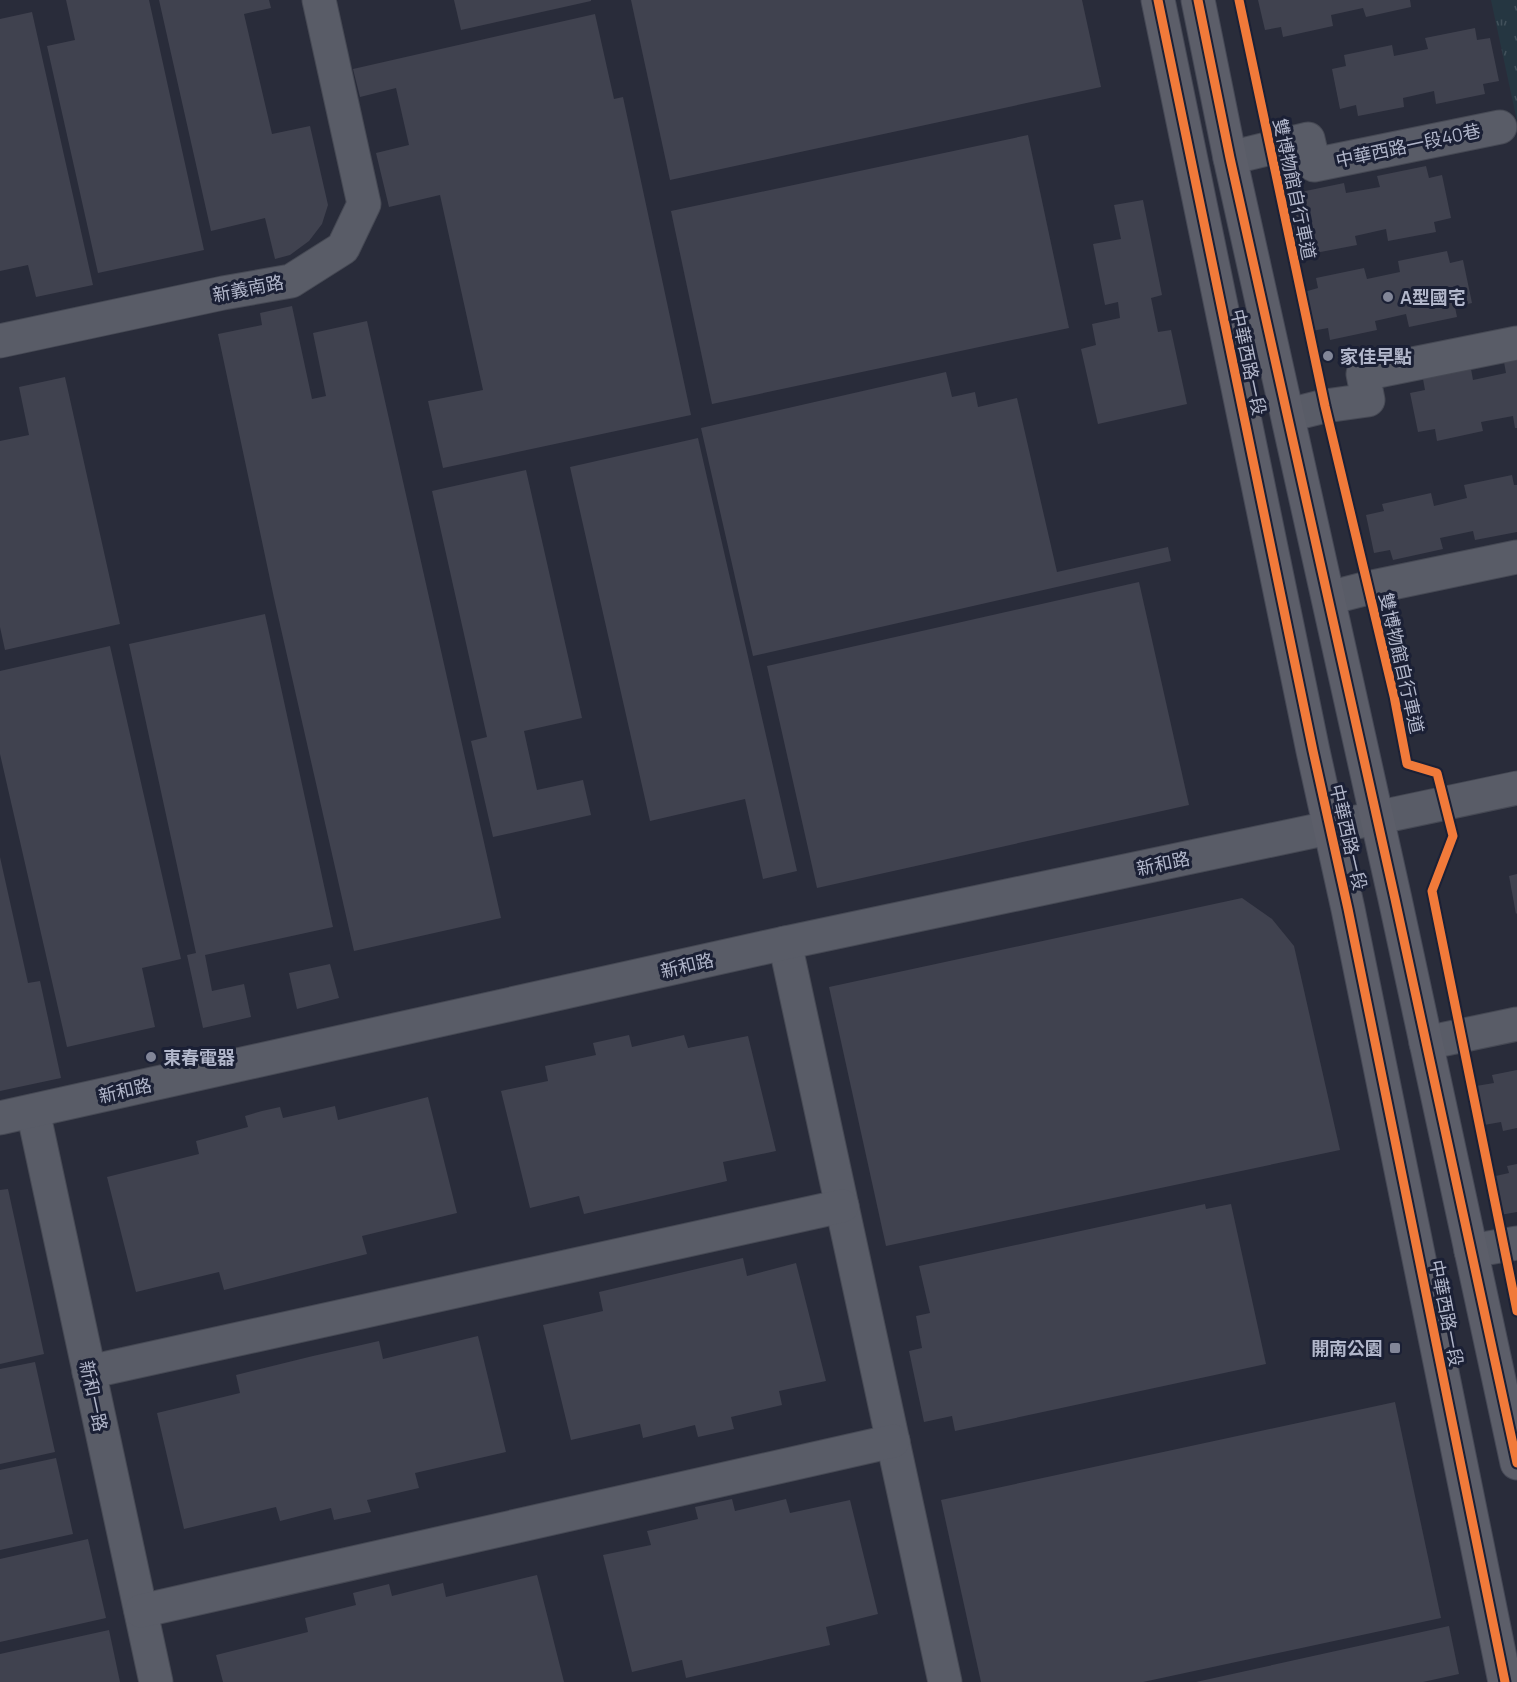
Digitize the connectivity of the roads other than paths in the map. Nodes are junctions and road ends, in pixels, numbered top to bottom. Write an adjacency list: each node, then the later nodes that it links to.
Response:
1 (319, 0): 6 (street, 新義南路)
2 (1158, 0): 13 (main road, 中華西路一段)
3 (1198, 0): 5 (main road, 中華西路一段)
4 (1500, 127): 5 (street, 中華西路一段40巷)
5 (1230, 158): 8 (main road, 中華西路一段)
6 (0, 341)
7 (1517, 343): 8 (street)
8 (1289, 415): 10 (main road, 中華西路一段)
9 (1517, 557): 10 (street)
10 (1329, 598): 12 (main road, 中華西路一段)
11 (1517, 788): 12 (street, 新和路)
12 (1376, 817): 13 (street, 新和路); 16 (main road, 中華西路一段)
13 (1329, 828): 14 (street, 新和路); 28 (main road, 中華西路一段)
14 (785, 943): 17 (street, 新和路); 19 (street)
15 (1517, 1024): 16 (street)
16 (1426, 1043): 21 (main road, 中華西路一段)
17 (33, 1111): 18 (street, 新和路); 22 (street, 新和一路)
18 (0, 1118)
19 (842, 1206): 22 (street); 23 (street)
20 (1517, 1243): 21 (street)
21 (1471, 1251): 24 (main road, 中華西路一段)
22 (89, 1372): 25 (street, 新和一路)
23 (893, 1441): 25 (street); 27 (street)
24 (1517, 1463)
25 (141, 1611): 26 (street, 新和一路)
26 (156, 1682)
27 (945, 1682)
28 (1505, 1682)

